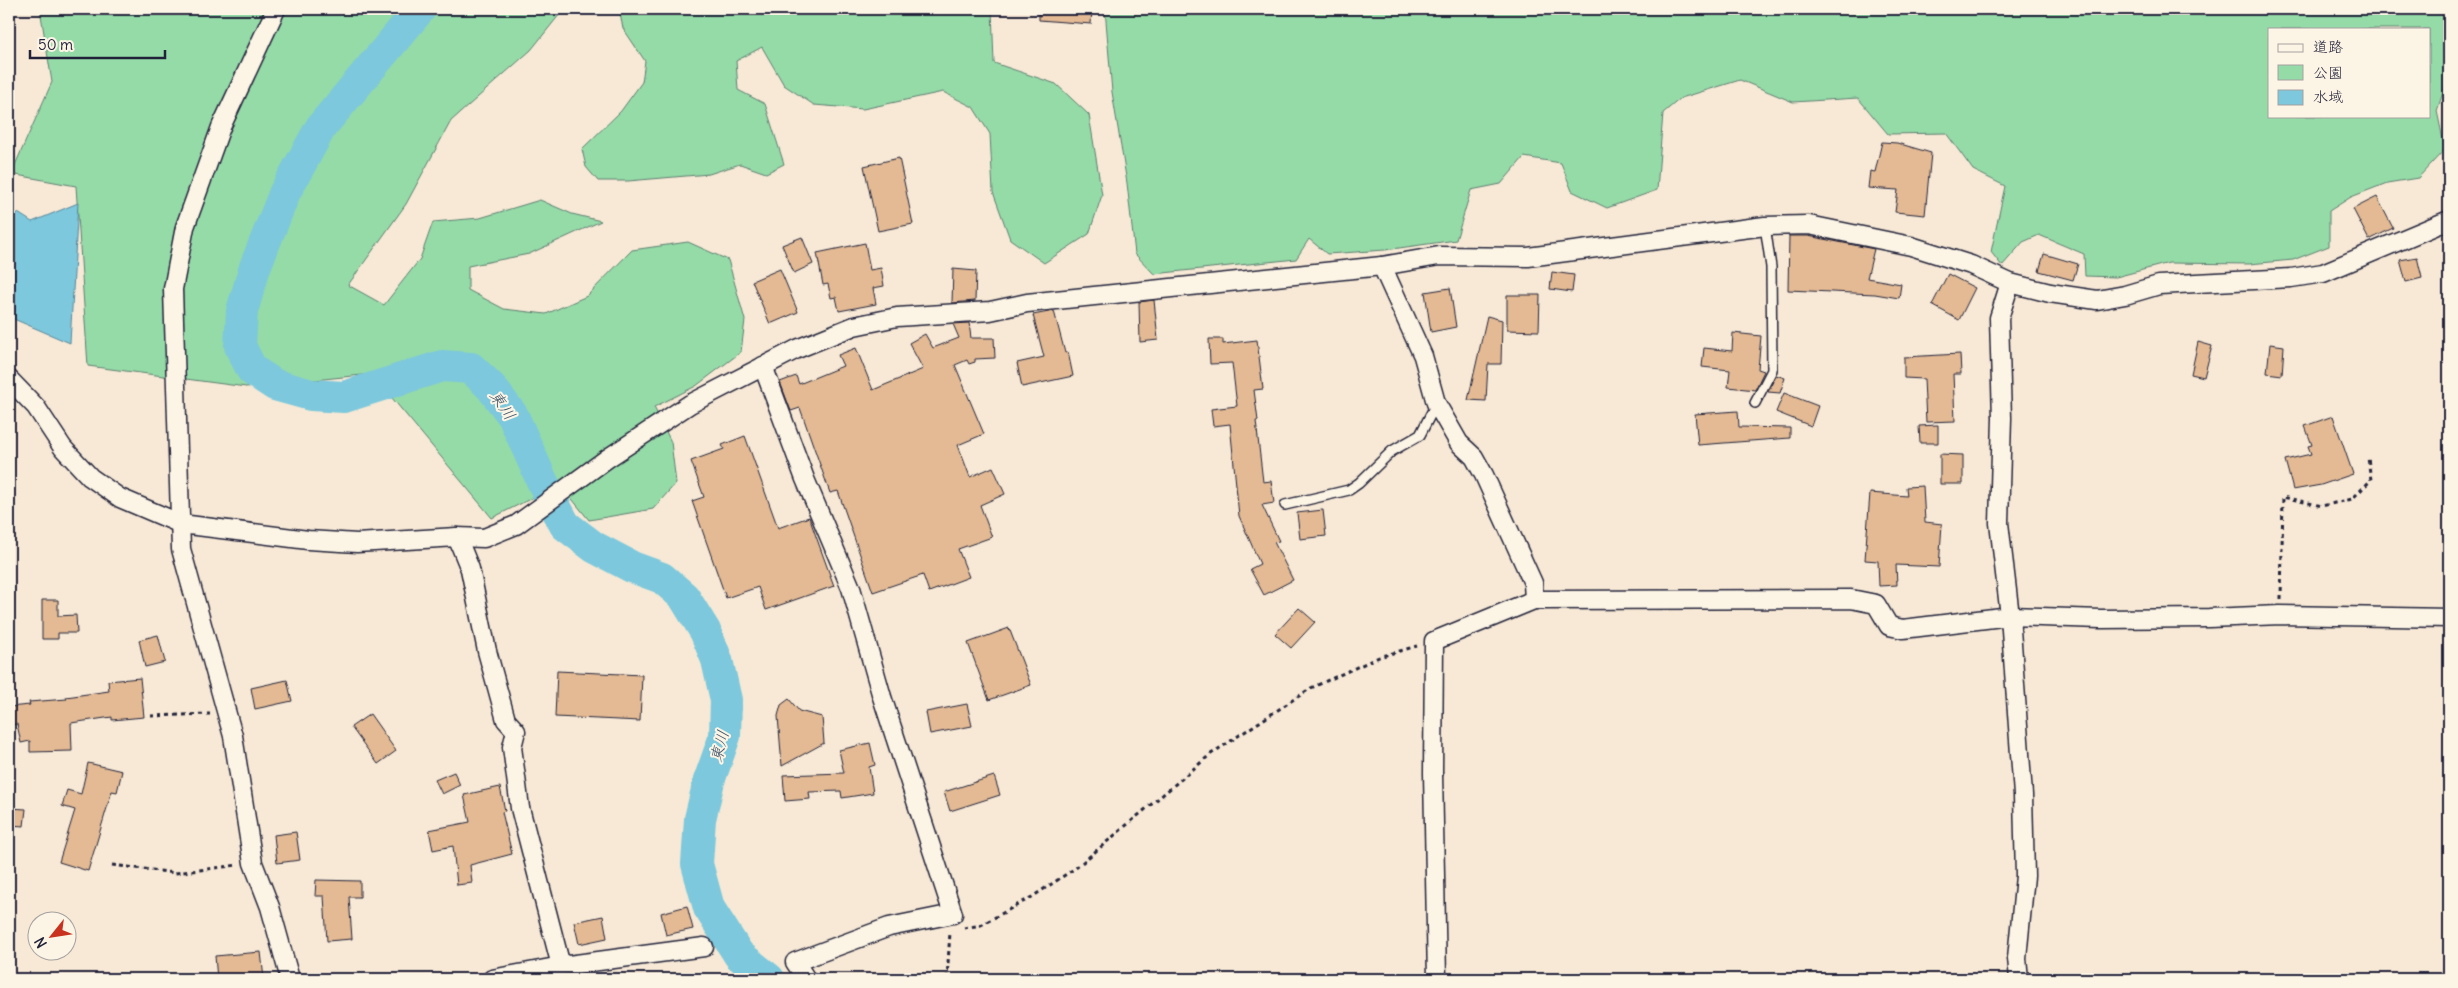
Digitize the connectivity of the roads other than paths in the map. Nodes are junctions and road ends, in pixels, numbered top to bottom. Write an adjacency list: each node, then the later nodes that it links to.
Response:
1 (276, 9): 11 (street)
2 (2449, 220): 5 (street)
3 (1765, 226): 4 (street); 5 (street); 9 (lane)
4 (1382, 266): 6 (street); 8 (street)
5 (2010, 283): 14 (street)
6 (763, 366): 12 (street); 20 (street)
7 (9, 379): 11 (street)
8 (1436, 403): 10 (lane); 13 (street)
9 (1755, 403)
10 (1285, 505)
11 (181, 524): 12 (street); 18 (street)
12 (457, 537): 17 (street)
13 (1534, 600): 14 (street); 21 (street)
14 (2010, 616): 15 (street); 22 (street)
15 (2449, 618)
16 (704, 947): 17 (street)
17 (561, 966): 19 (street)
18 (290, 979)
19 (492, 979)
20 (806, 979)
21 (1437, 979)
22 (2019, 979)

